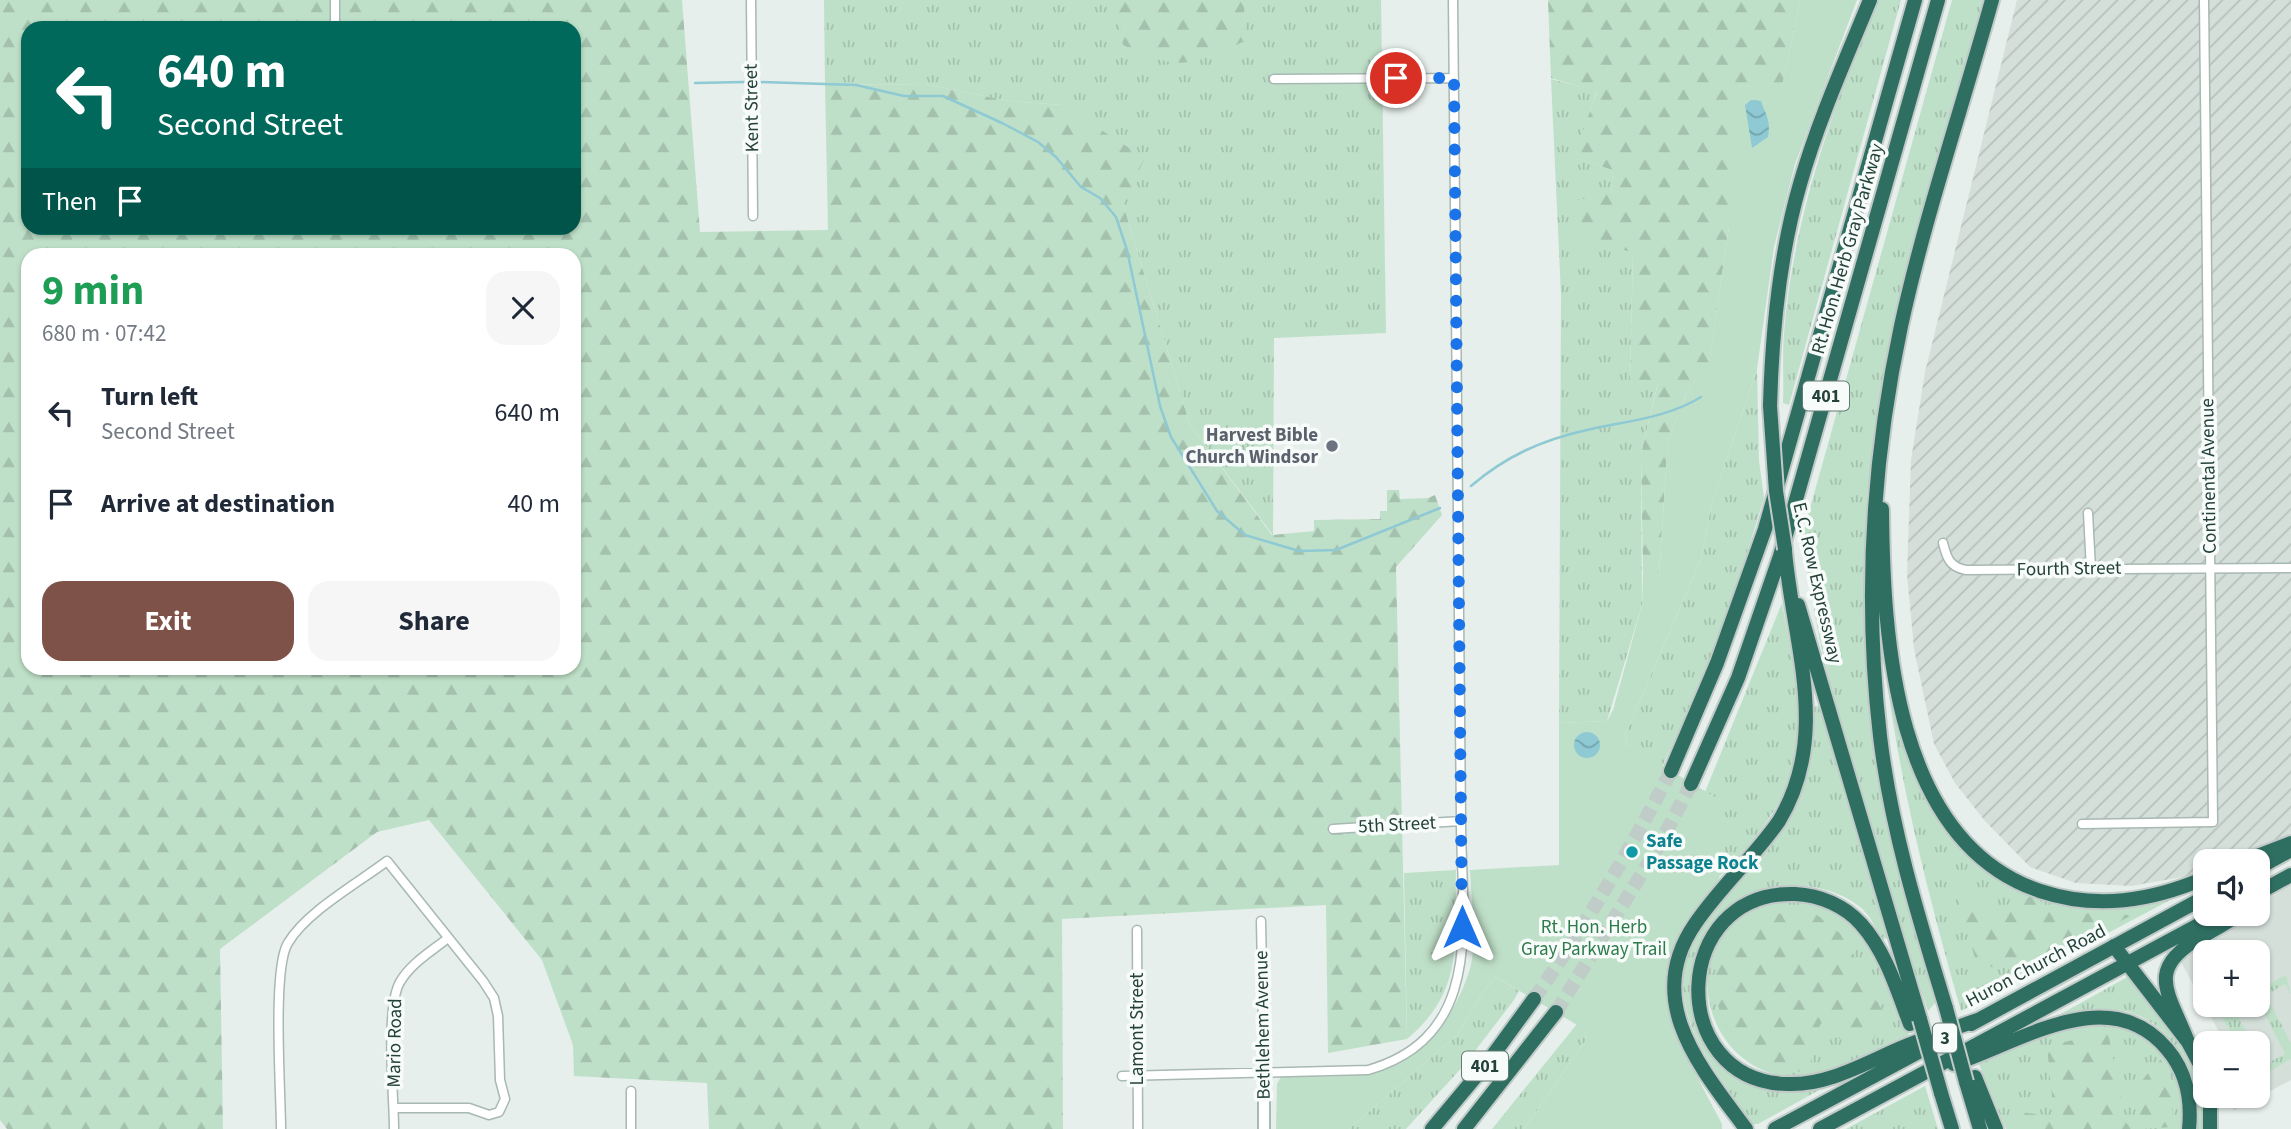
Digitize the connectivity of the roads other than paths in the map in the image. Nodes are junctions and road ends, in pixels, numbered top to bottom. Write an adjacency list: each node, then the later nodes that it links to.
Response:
1 (335, 0): 9 (street)
2 (751, 0): 12 (street, Kent Street)
3 (1453, 0): 10 (street)
4 (1870, 0): 19 (highway, E.C. Row Expressway, bridge)
5 (1915, 0): 20 (highway, Rt. Hon. Herb Gray Parkway / 401)
6 (1938, 0): 21 (highway, Rt. Hon. Herb Gray Parkway / 401)
7 (1992, 0): 13 (highway, E.C. Row Expressway)
8 (2204, 0): 16 (street, Continental Avenue)
9 (335, 21)
10 (1454, 78): 11 (street); 22 (street)
11 (1274, 79)
12 (753, 216)
13 (1884, 416): 30 (highway); 50 (highway, E.C. Row Expressway, bridge)
14 (2088, 513): 18 (street)
15 (1943, 543): 18 (street, Fourth Street)
16 (2210, 568): 17 (street, Fourth Street); 18 (street, Fourth Street); 23 (street, Continental Avenue)
17 (2291, 568)
18 (2091, 569)
19 (1795, 611): 43 (highway, E.C. Row Expressway); 51 (highway)
20 (1671, 771)
21 (1691, 784)
22 (1461, 821): 24 (street, 5th Street); 46 (street)
23 (2082, 824)
24 (1333, 829)
25 (2291, 843): 27 (highway)
26 (2291, 850): 28 (highway)
27 (2270, 851)
28 (2270, 862)
29 (2291, 875): 31 (highway)
30 (2193, 883)
31 (2270, 886)
32 (2193, 903): 38 (highway, Huron Church Road / 3)
33 (1261, 921): 46 (street, Bethlehem Avenue)
34 (2196, 926): 39 (highway, Huron Church Road / 3)
35 (2218, 926): 44 (highway)
36 (1137, 930): 47 (street, Lamont Street)
37 (449, 937): 53 (street, Mario Road); 53 (street); 55 (street)
38 (2114, 946): 39 (highway); 42 (highway, Huron Church Road / 3)
39 (2129, 962): 44 (highway); 48 (highway, Huron Church Road / 3)
40 (1534, 999): 60 (highway, 401)
41 (1556, 1012): 61 (highway, 401)
42 (1978, 1020): 43 (highway); 64 (highway, Huron Church Road / 3)
43 (1915, 1022): 66 (highway, bridge)
44 (2188, 1042): 45 (highway)
45 (2193, 1051)
46 (1264, 1072): 47 (street); 59 (street, Bethlehem Avenue)
47 (1137, 1075): 49 (street); 58 (street, Lamont Street)
48 (1919, 1075): 65 (highway, Huron Church Road / 3); 69 (highway)
49 (1122, 1076)
50 (1970, 1079): 67 (highway, E.C. Row Expressway); 68 (highway)
51 (1713, 1088): 62 (highway); 63 (highway)
52 (631, 1091): 57 (street)
53 (394, 1108): 56 (street, Mario Road)
54 (2210, 1108): 70 (highway)
55 (281, 1129)
56 (394, 1129)
57 (631, 1129)
58 (1138, 1129)
59 (1264, 1129)
60 (1432, 1129)
61 (1464, 1129)
62 (1732, 1129)
63 (1746, 1129)
64 (1775, 1129)
65 (1820, 1129)
66 (1952, 1129)
67 (1980, 1129)
68 (1996, 1129)
69 (2189, 1129)
70 (2210, 1129)

